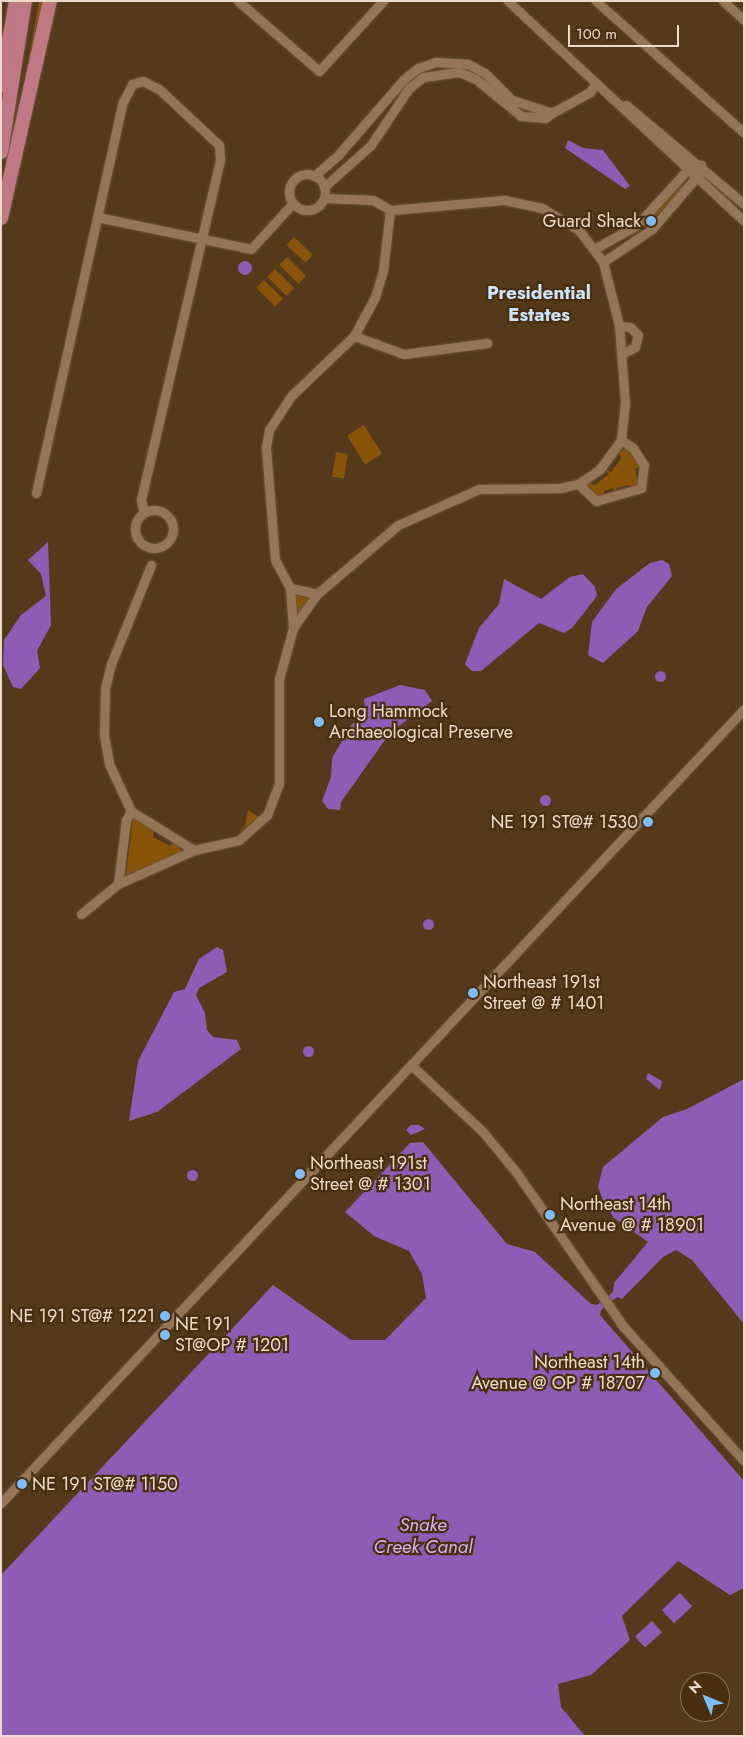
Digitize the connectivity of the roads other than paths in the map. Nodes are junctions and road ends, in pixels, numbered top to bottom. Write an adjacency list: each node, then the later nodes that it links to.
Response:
1 (16, 1): 12 (highway)
2 (25, 1): 17 (highway)
3 (50, 1): 28 (highway)
4 (383, 1): 7 (street)
5 (596, 1): 14 (street)
6 (723, 1): 9 (street)
7 (241, 2)
8 (512, 3): 10 (street)
9 (744, 20)
10 (576, 63): 11 (street); 18 (street)
11 (596, 82): 13 (street); 19 (street)
12 (1, 86)
13 (552, 113): 15 (street); 16 (street)
14 (744, 133)
15 (353, 137): 16 (street); 20 (street)
16 (364, 150): 22 (street)
17 (1, 152)
18 (701, 165): 19 (street); 21 (street); 25 (street)
19 (686, 170): 21 (street); 30 (street)
20 (314, 176): 22 (street); 24 (street)
21 (698, 180): 29 (street); 31 (street)
22 (324, 187): 23 (street)
23 (324, 198): 24 (street); 26 (street)
24 (293, 204): 32 (street)
25 (744, 204)
26 (390, 210): 33 (street); 36 (street)
27 (97, 217): 32 (street); 32 (street); 41 (street)
28 (1, 218)
29 (744, 220)
30 (634, 227): 31 (street); 33 (street)
31 (643, 236): 34 (street)
32 (202, 240): 42 (street)
33 (596, 248): 34 (street)
34 (603, 262): 35 (street)
35 (620, 326): 38 (street); 38 (street)
36 (354, 336): 37 (street); 44 (street)
37 (487, 343)
38 (623, 353): 39 (street)
39 (621, 440): 40 (street); 40 (street)
40 (578, 484): 45 (street)
41 (36, 493)
42 (144, 513): 42 (street)
43 (151, 565): 48 (street)
44 (290, 588): 45 (street); 46 (street)
45 (317, 594): 46 (street)
46 (293, 628): 49 (street)
47 (744, 709): 52 (street)
48 (131, 811): 49 (street); 50 (street)
49 (194, 850): 50 (street)
50 (118, 884): 51 (street)
51 (81, 914)
52 (412, 1065): 53 (street); 54 (street)
53 (744, 1461)
54 (1, 1503)

